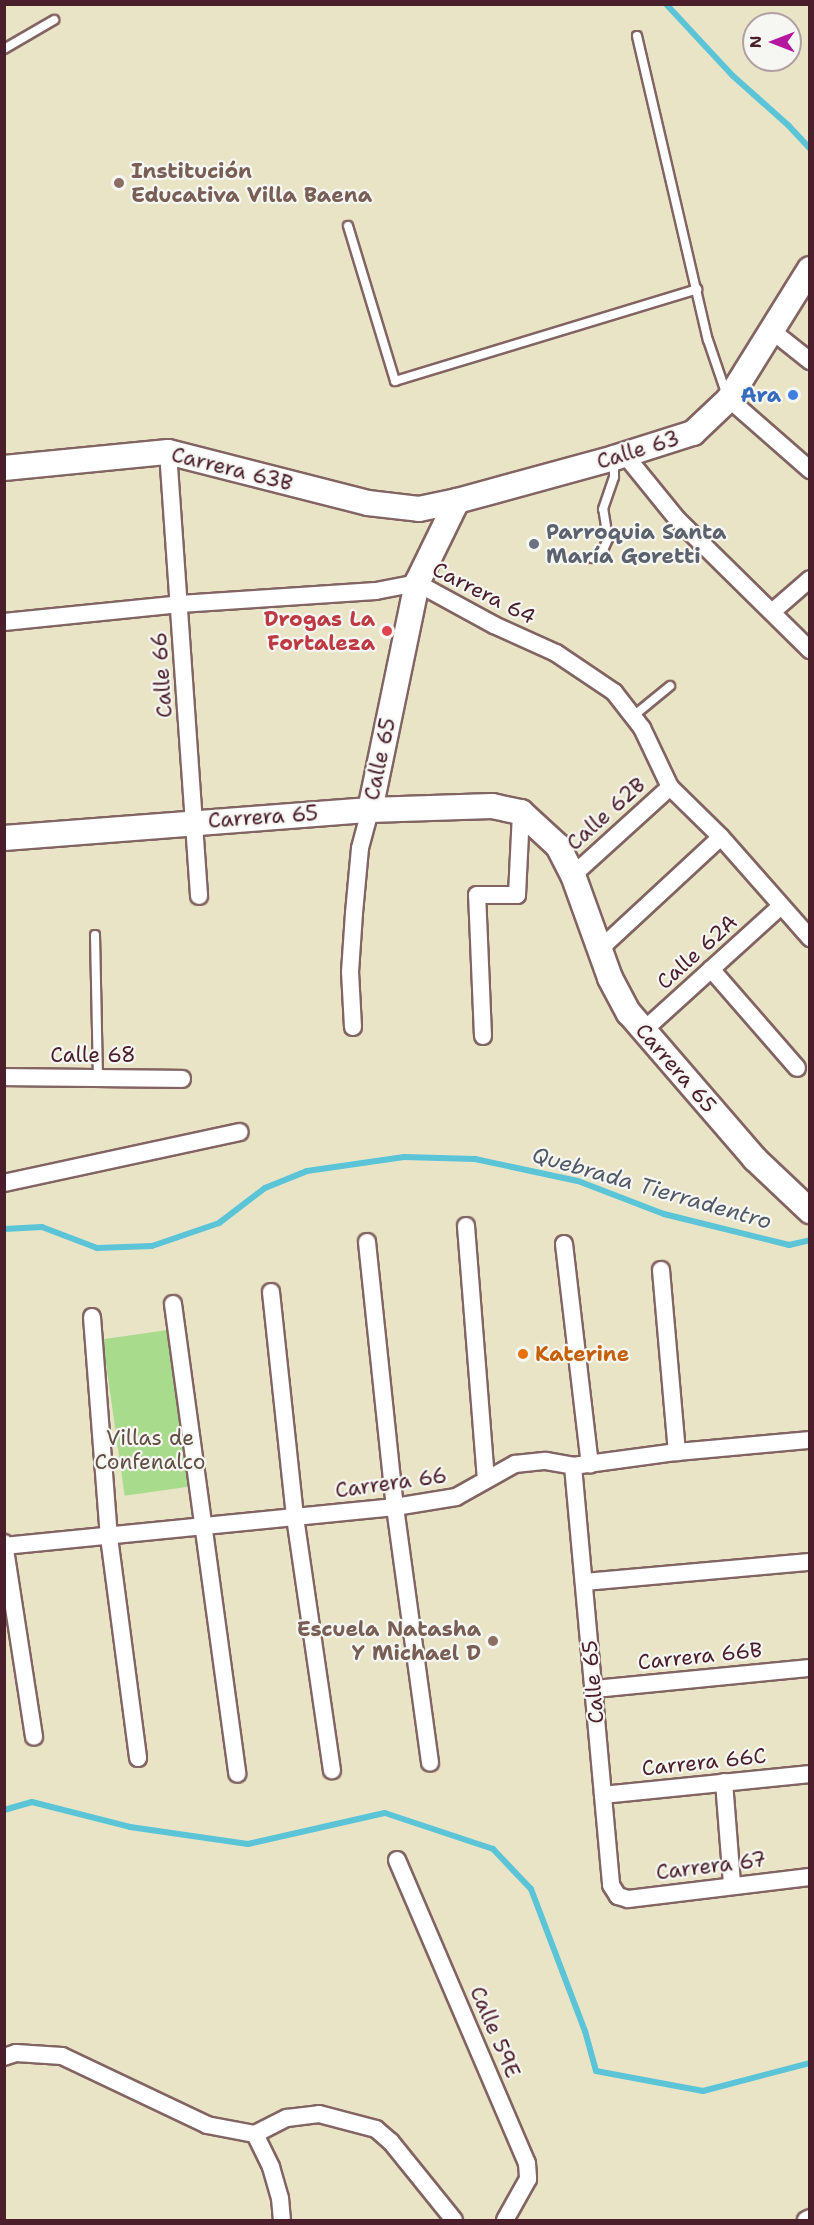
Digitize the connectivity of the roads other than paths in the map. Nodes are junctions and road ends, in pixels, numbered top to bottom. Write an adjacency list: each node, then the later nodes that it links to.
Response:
1 (54, 20): 3 (lane)
2 (637, 36): 6 (lane)
3 (4, 49)
4 (348, 226): 6 (lane)
5 (810, 269): 7 (main road, Calle 63)
6 (698, 289): 9 (lane)
7 (771, 330): 8 (street); 9 (main road, Calle 63)
8 (810, 361)
9 (729, 399): 11 (main road, Calle 63); 13 (street)
10 (168, 452): 12 (main road, Carrera 63B); 14 (main road, Carrera 63B); 18 (street, Calle 66)
11 (620, 456): 14 (main road, Calle 63); 15 (lane); 19 (street)
12 (4, 468)
13 (810, 471)
14 (457, 501): 17 (main road, Calle 65)
15 (592, 558)
16 (810, 579): 19 (street)
17 (417, 583): 18 (street, Carrera 64); 23 (street, Carrera 64); 25 (main road, Calle 65)
18 (180, 604): 20 (street, Carrera 64); 27 (street, Calle 66)
19 (772, 612): 21 (street)
20 (4, 622)
21 (810, 650)
22 (670, 686): 23 (lane)
23 (633, 717): 24 (street, Carrera 64)
24 (670, 787): 28 (street, Carrera 64); 30 (street, Calle 62B)
25 (370, 810): 26 (main road, Carrera 65); 27 (main road, Carrera 65); 37 (street, Calle 65)
26 (521, 812): 30 (main road, Carrera 65); 39 (street)
27 (193, 822): 29 (main road, Carrera 65); 31 (street, Calle 66)
28 (721, 837): 32 (street, Carrera 64); 35 (street)
29 (4, 838)
30 (573, 875): 35 (main road, Carrera 65)
31 (199, 896)
32 (781, 906): 34 (street, Carrera 64); 36 (street, Calle 62A)
33 (94, 935): 42 (lane)
34 (810, 938)
35 (601, 948): 38 (main road, Carrera 65)
36 (711, 969): 38 (street, Calle 62A); 40 (street)
37 (353, 1027)
38 (644, 1031): 46 (main road, Carrera 65)
39 (483, 1036)
40 (797, 1068)
41 (4, 1077): 42 (street, Calle 68)
42 (98, 1078): 43 (street, Calle 68)
43 (182, 1079)
44 (240, 1132): 45 (street)
45 (4, 1183)
46 (809, 1211)
47 (465, 1226): 57 (street)
48 (367, 1242): 58 (street)
49 (564, 1244): 56 (street, Calle 65)
50 (661, 1270): 55 (street)
51 (271, 1293): 59 (street)
52 (173, 1304): 60 (street)
53 (92, 1317): 61 (street)
54 (810, 1440): 55 (street, Carrera 66)
55 (677, 1452): 56 (street, Carrera 66)
56 (581, 1465): 57 (street, Carrera 66); 64 (street, Calle 65)
57 (486, 1479): 58 (street, Carrera 66)
58 (395, 1507): 59 (street, Carrera 66); 69 (street)
59 (295, 1517): 60 (street, Carrera 66); 70 (street)
60 (201, 1527): 61 (street, Carrera 66); 71 (street)
61 (109, 1537): 62 (street, Carrera 66); 68 (street)
62 (5, 1545): 67 (street)
63 (810, 1562): 64 (street)
64 (584, 1582): 66 (street, Calle 65)
65 (810, 1668): 66 (street, Carrera 66B)
66 (594, 1689): 74 (street, Calle 65)
67 (34, 1737)
68 (138, 1758)
69 (430, 1763)
70 (332, 1770)
71 (237, 1774)
72 (810, 1774): 73 (street, Carrera 66C)
73 (724, 1782): 74 (street, Carrera 66C); 77 (street)
74 (603, 1795): 78 (street, Calle 65)
75 (397, 1860): 83 (street, Calle 59E)
76 (810, 1877): 77 (street, Carrera 67)
77 (732, 1884): 78 (street, Carrera 67)
78 (618, 1896)
79 (4, 2056): 80 (street)
80 (255, 2134): 81 (street); 82 (street)
81 (282, 2220)
82 (454, 2220)
83 (505, 2220)

